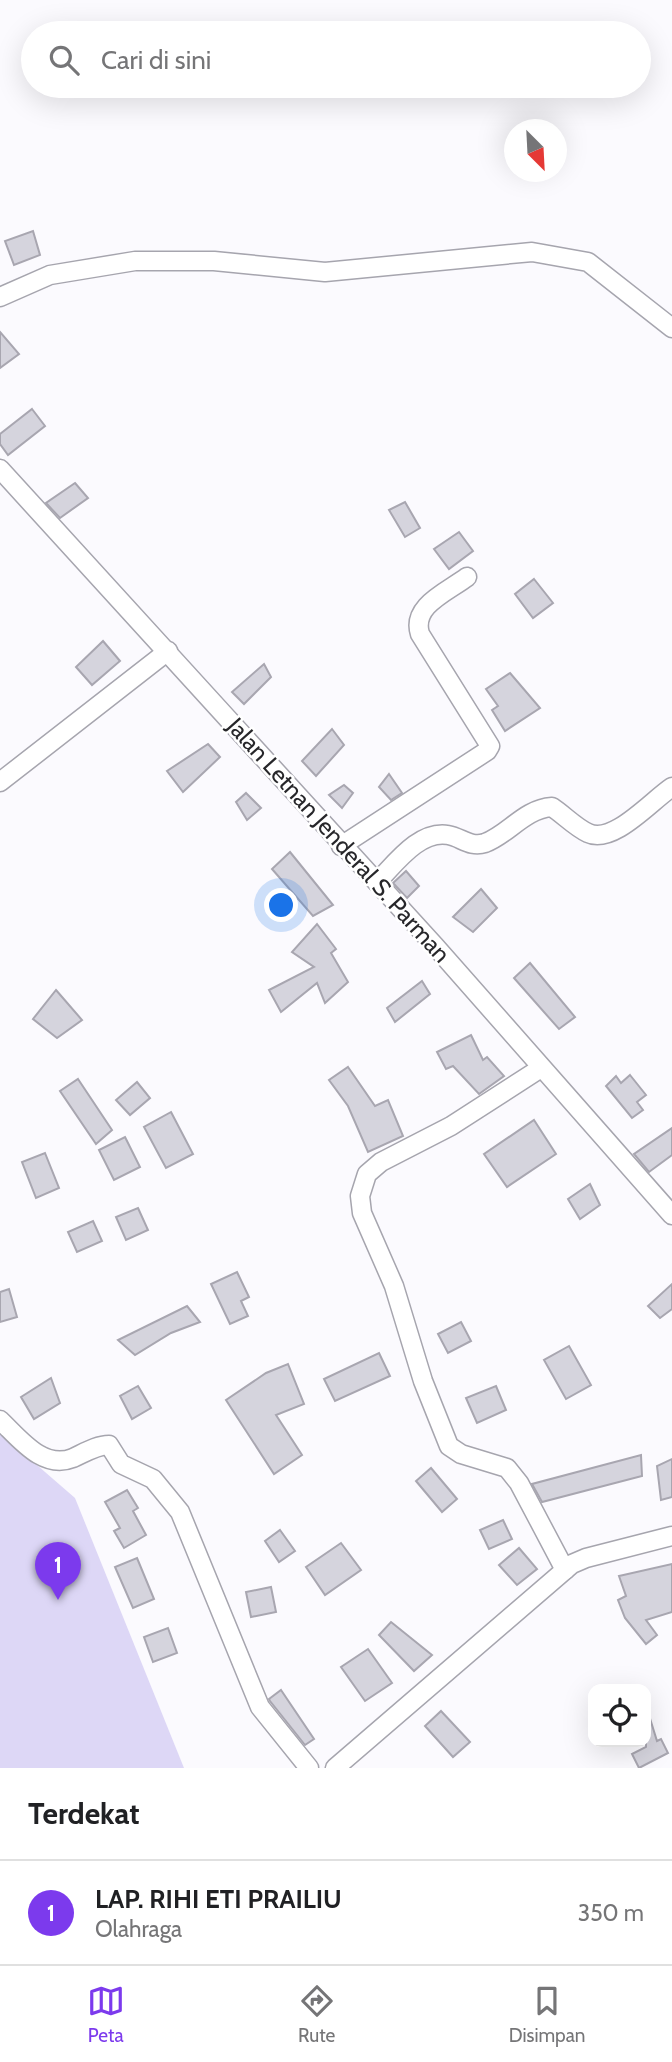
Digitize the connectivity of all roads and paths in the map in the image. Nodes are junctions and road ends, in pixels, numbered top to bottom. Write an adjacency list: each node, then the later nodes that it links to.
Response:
1 (0, 297): 2 (street)
2 (672, 328)
3 (0, 469): 5 (street, Jalan Letnan Jenderal S. Parman)
4 (467, 577): 8 (street)
5 (169, 651): 6 (street); 8 (street, Jalan Letnan Jenderal S. Parman)
6 (0, 782)
7 (672, 787): 9 (street)
8 (341, 846): 9 (street, Jalan Letnan Jenderal S. Parman)
9 (377, 882): 10 (street, Jalan Letnan Jenderal S. Parman)
10 (541, 1068): 11 (street, Jalan Letnan Jenderal S. Parman); 14 (street)
11 (672, 1216)
12 (0, 1420): 15 (street)
13 (672, 1536): 14 (street)
14 (565, 1570): 16 (street)
15 (309, 1768)
16 (335, 1768)

